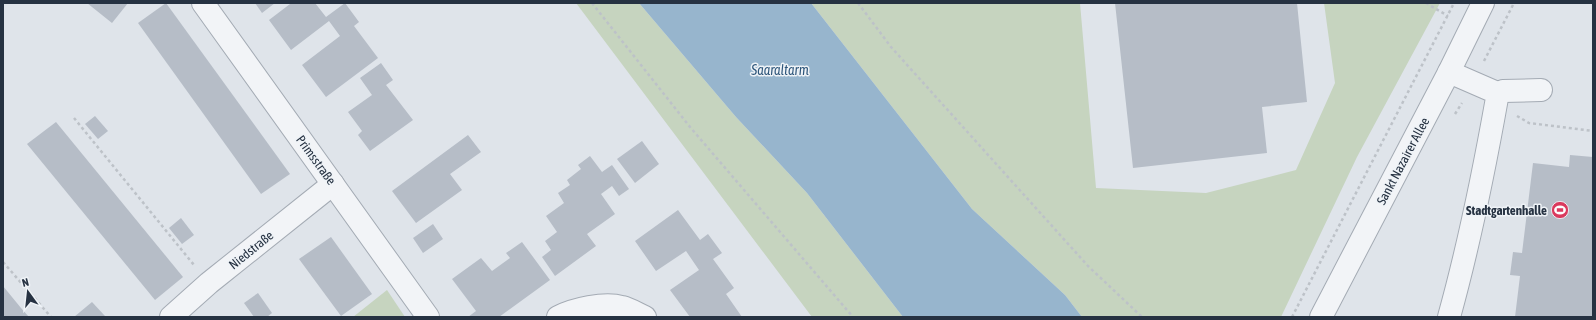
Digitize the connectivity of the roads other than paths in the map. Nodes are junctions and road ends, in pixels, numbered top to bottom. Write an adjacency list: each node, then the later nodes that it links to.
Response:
1 (203, 3): 6 (street, Primsstraße)
2 (1483, 3): 3 (street, Sankt Nazairer Allee)
3 (1449, 72): 5 (street); 11 (street, Sankt Nazairer Allee)
4 (1541, 90): 5 (street)
5 (1496, 94): 12 (street)
6 (333, 184): 7 (street, Niedstraße); 8 (street, Primsstraße)
7 (171, 317)
8 (428, 317)
9 (558, 317): 10 (street)
10 (645, 317)
11 (1321, 317)
12 (1449, 317)

